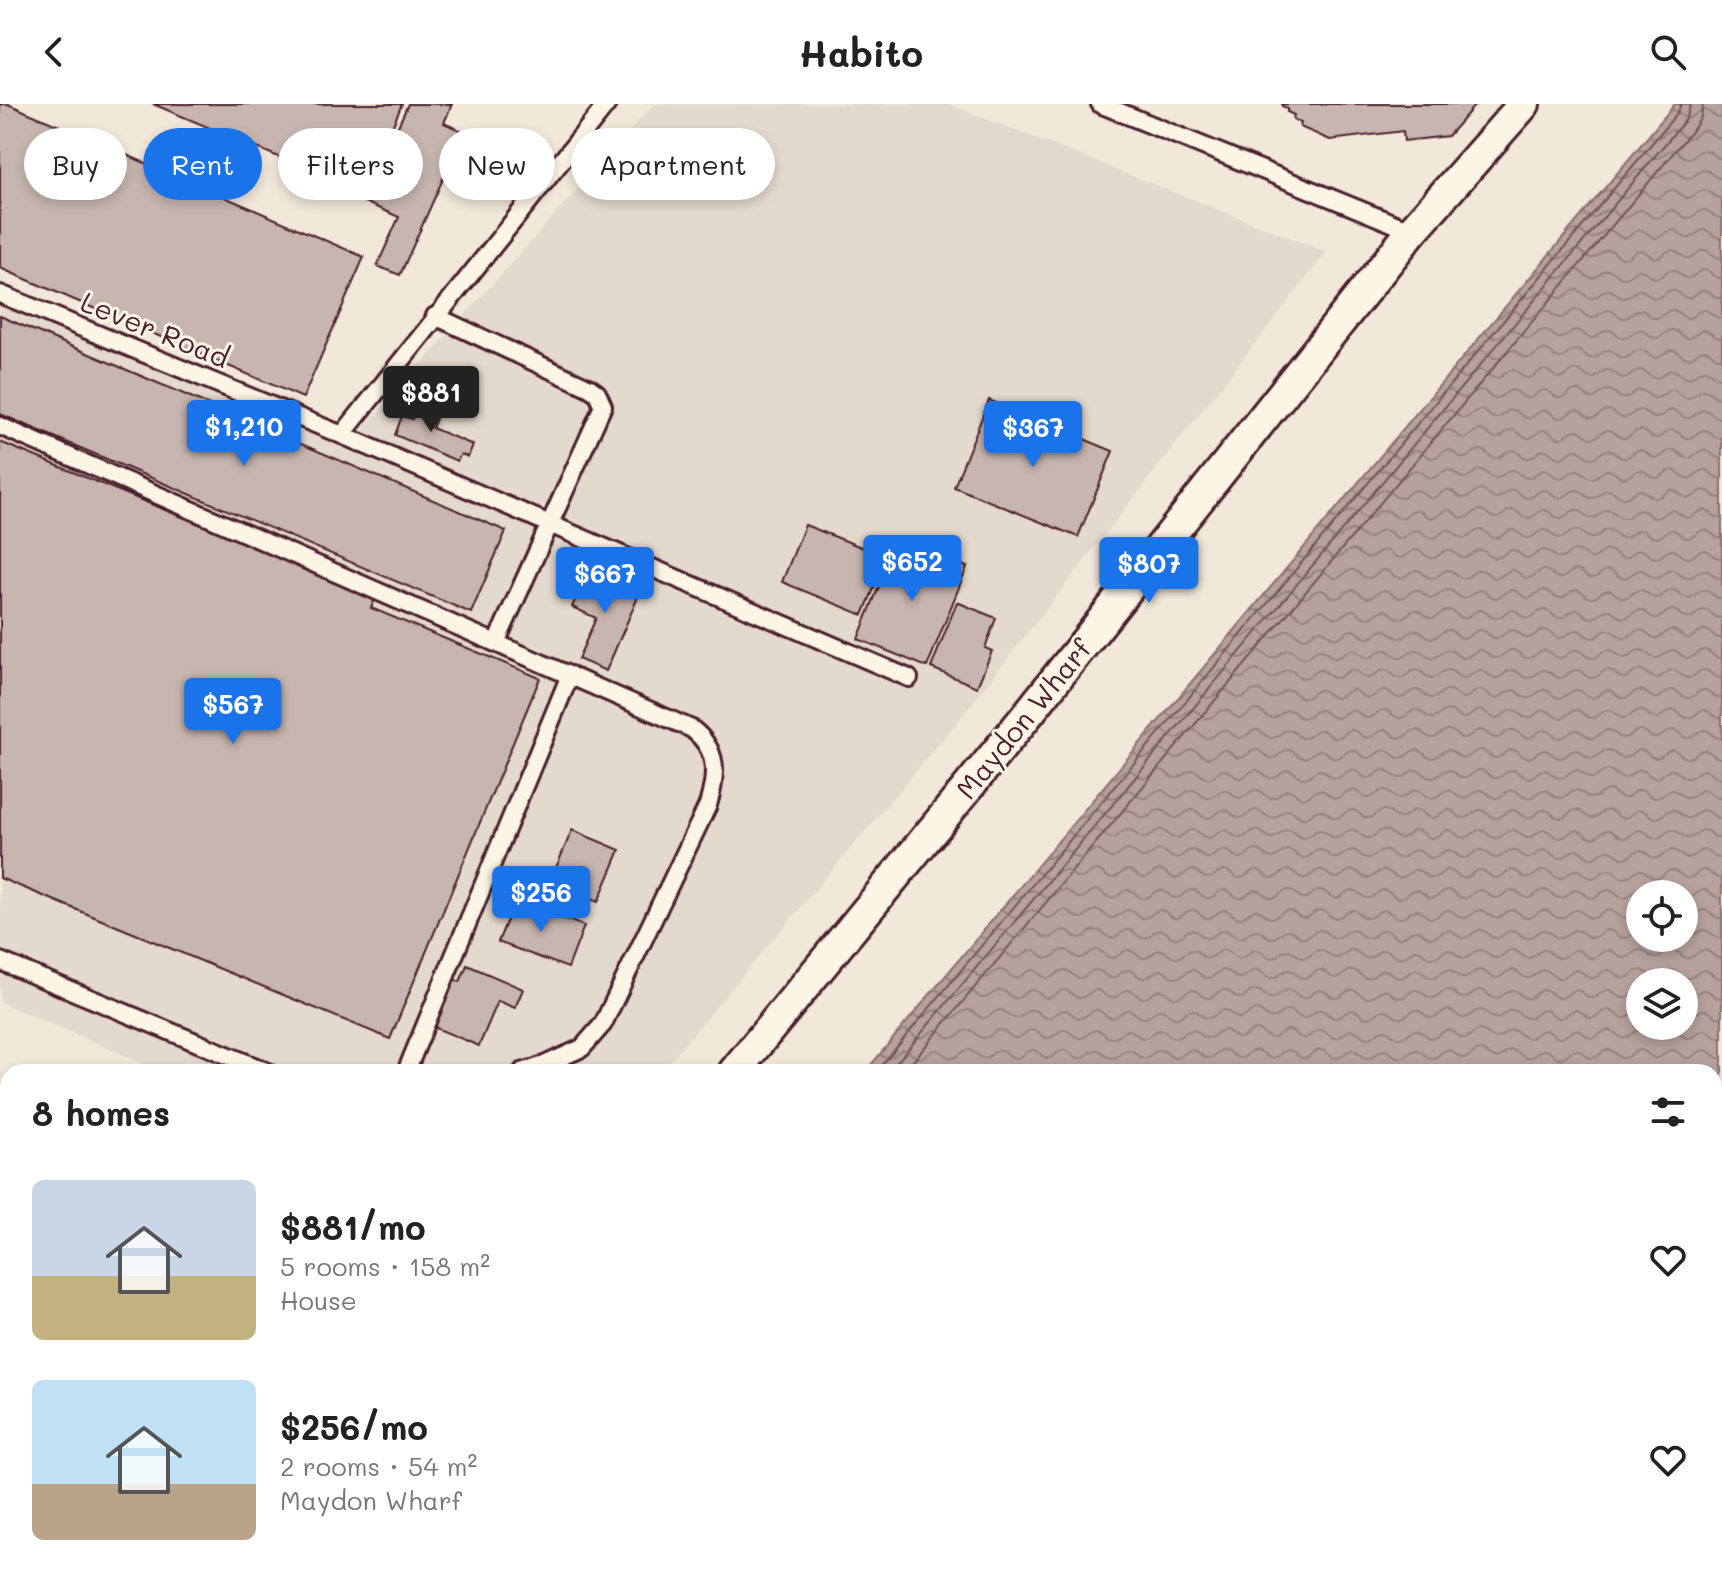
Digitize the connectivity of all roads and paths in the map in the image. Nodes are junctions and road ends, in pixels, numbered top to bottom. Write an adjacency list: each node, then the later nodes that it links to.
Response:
1 (607, 104): 6 (lane)
2 (1100, 104): 4 (lane)
3 (1524, 104): 4 (street, Maydon Wharf)
4 (1412, 231): 17 (street, Maydon Wharf)
5 (0, 294): 8 (lane, Lever Road)
6 (435, 316): 8 (lane); 9 (lane)
7 (0, 426): 10 (lane)
8 (342, 435): 9 (lane, Lever Road)
9 (548, 522): 10 (lane); 12 (lane, Lever Road)
10 (496, 643): 11 (lane)
11 (570, 675): 15 (lane); 16 (lane)
12 (909, 678)
13 (0, 961): 14 (lane)
14 (249, 1064)
15 (409, 1064)
16 (546, 1064)
17 (741, 1064)

